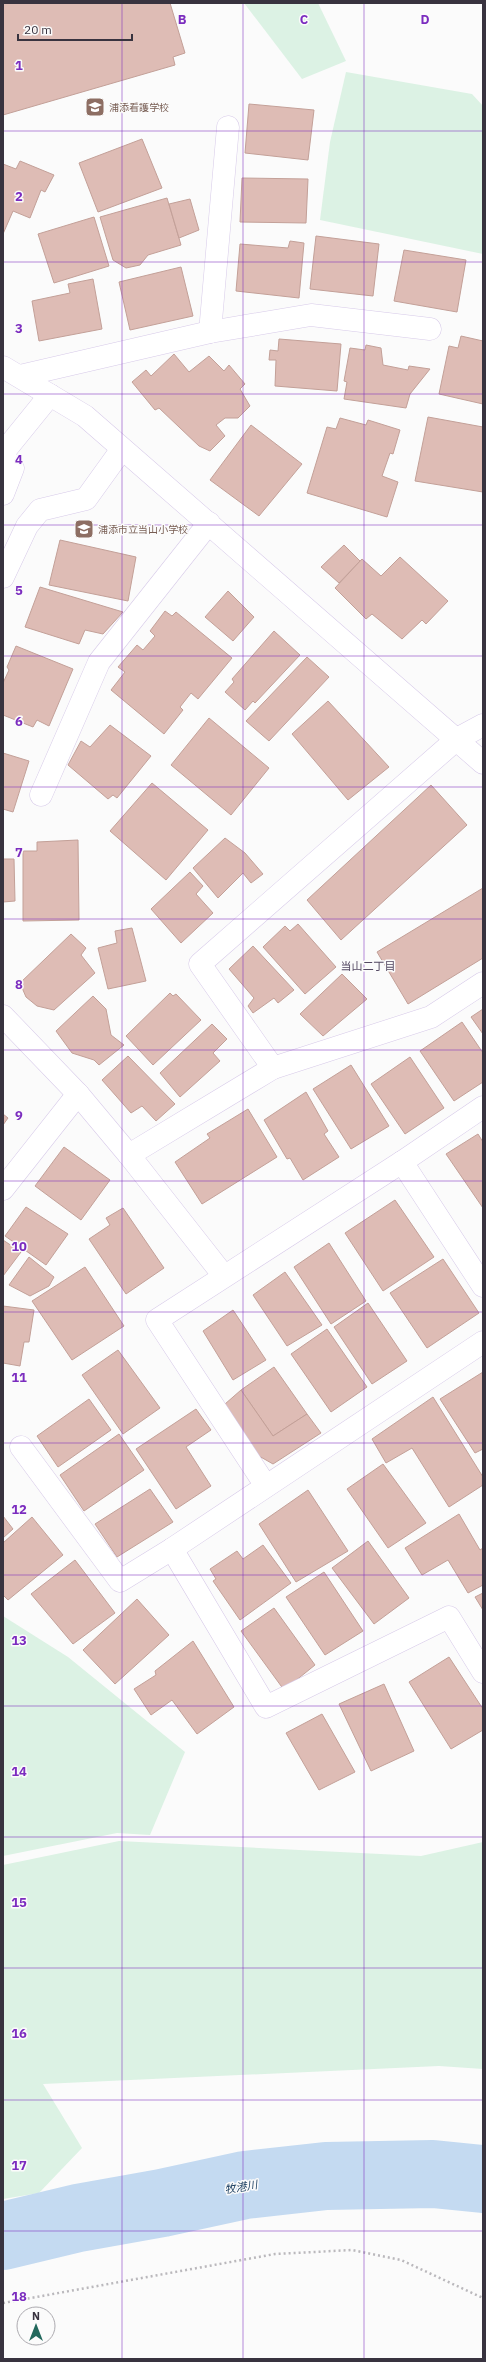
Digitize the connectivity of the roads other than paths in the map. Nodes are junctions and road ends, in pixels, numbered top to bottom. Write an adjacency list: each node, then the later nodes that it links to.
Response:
1 (228, 127): 3 (street)
2 (430, 329): 3 (street)
3 (210, 332): 4 (street)
4 (12, 372): 5 (street)
5 (50, 395): 6 (street); 7 (street)
6 (122, 449): 9 (street); 10 (street)
7 (3, 454): 8 (street)
8 (3, 494)
9 (209, 523): 12 (street); 14 (street)
10 (3, 577)
11 (483, 726): 12 (street)
12 (457, 739): 13 (street); 17 (street)
13 (483, 763)
14 (41, 795)
15 (483, 983): 17 (street)
16 (3, 1016): 18 (street)
17 (273, 1068): 20 (street)
18 (78, 1094): 20 (street); 22 (street)
19 (483, 1107): 21 (street)
20 (129, 1155): 23 (street)
21 (402, 1162): 23 (street); 24 (street)
22 (3, 1189)
23 (224, 1276): 27 (street)
24 (483, 1286)
25 (483, 1342): 27 (street)
26 (21, 1447): 28 (street)
27 (266, 1486): 28 (street)
28 (172, 1549): 29 (street)
29 (483, 1672)

